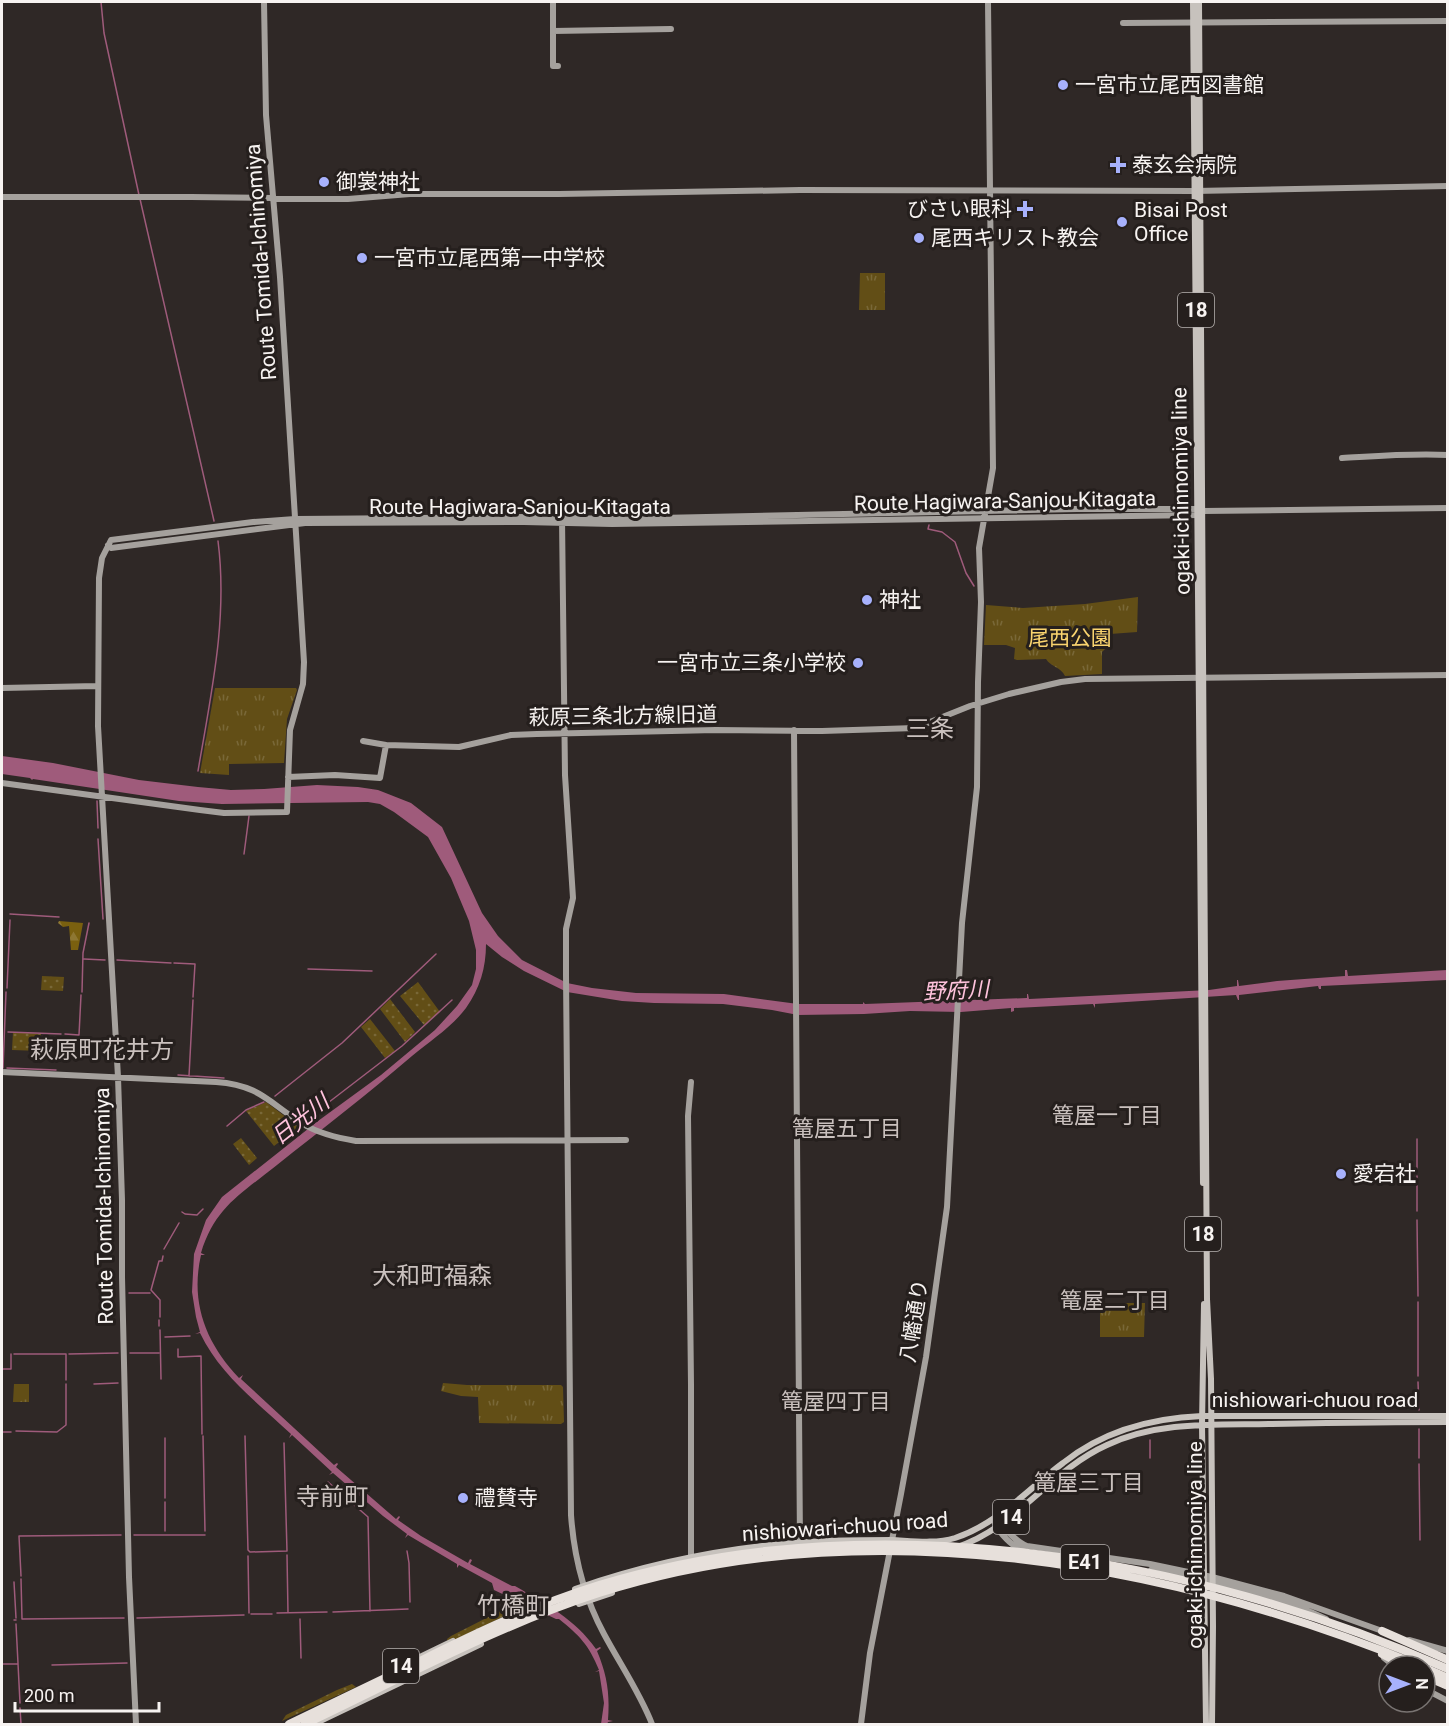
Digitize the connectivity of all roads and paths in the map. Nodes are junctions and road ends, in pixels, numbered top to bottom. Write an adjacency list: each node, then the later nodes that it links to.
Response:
1 (264, 2): 16 (street, Route Tomida-Ichinomiya)
2 (553, 2): 10 (street)
3 (988, 2): 13 (street, 八幡通り)
4 (1194, 2): 7 (main road, ogaki-ichinnomiya line / 18)
5 (1199, 2): 7 (main road, ogaki-ichinnomiya line / 18)
6 (1448, 21): 7 (street)
7 (1197, 22): 8 (street); 14 (main road, ogaki-ichinnomiya line / 18)
8 (1123, 23)
9 (671, 29): 10 (street)
10 (553, 32): 11 (street)
11 (558, 66)
12 (1448, 186): 14 (street)
13 (990, 190): 14 (street); 16 (street); 21 (street, 八幡通り)
14 (1197, 190): 20 (main road, ogaki-ichinnomiya line / 18)
15 (2, 197): 16 (street)
16 (274, 198): 23 (street, Route Tomida-Ichinomiya)
17 (1448, 455): 18 (street)
18 (1342, 458)
19 (1448, 508): 20 (street, Route Hagiwara-Sanjou-Kitagata)
20 (1199, 512): 21 (street, Route Hagiwara-Sanjou-Kitagata); 25 (main road, ogaki-ichinnomiya line / 18)
21 (985, 515): 22 (street, Route Hagiwara-Sanjou-Kitagata); 28 (street, 八幡通り)
22 (562, 520): 23 (street, Route Hagiwara-Sanjou-Kitagata); 30 (street)
23 (295, 522): 26 (street, Route Tomida-Ichinomiya); 33 (street)
24 (1448, 675): 25 (street)
25 (1202, 678): 28 (street, 萩原三条北方線旧道); 36 (main road, ogaki-ichinnomiya line / 18)
26 (97, 686): 27 (street); 35 (street, Route Tomida-Ichinomiya)
27 (2, 688)
28 (978, 704): 29 (street, 萩原三条北方線旧道); 50 (street, 八幡通り)
29 (794, 730): 30 (street, 萩原三条北方線旧道); 51 (street)
30 (564, 734): 32 (street, 萩原三条北方線旧道); 40 (street)
31 (363, 741): 32 (street, 萩原三条北方線旧道)
32 (386, 745): 33 (street)
33 (288, 777): 35 (street)
34 (2, 783): 35 (street)
35 (103, 796): 38 (street, Route Tomida-Ichinomiya)
36 (1204, 1006): 42 (main road, ogaki-ichinnomiya line / 18); 43 (main road, ogaki-ichinnomiya line / 18)
37 (2, 1072): 38 (street)
38 (118, 1077): 40 (street); 68 (street, Route Tomida-Ichinomiya)
39 (691, 1082): 53 (street)
40 (567, 1140): 41 (street); 58 (street)
41 (626, 1140)
42 (1202, 1416): 43 (main road, nishiowari-chuou road / 14); 46 (main road, ogaki-ichinnomiya line / 18); 48 (main road, nishiowari-chuou road / 14)
43 (1210, 1416): 44 (main road, nishiowari-chuou road / 14); 47 (main road, ogaki-ichinnomiya line / 18)
44 (1448, 1416)
45 (1448, 1422): 47 (main road, nishiowari-chuou road / 14)
46 (1202, 1425): 47 (main road, nishiowari-chuou road / 14); 49 (main road, nishiowari-chuou road / 14); 56 (main road, ogaki-ichinnomiya line / 18)
47 (1210, 1425): 57 (main road, ogaki-ichinnomiya line / 18)
48 (994, 1519): 49 (street); 50 (main road, nishiowari-chuou road / 14)
49 (999, 1526): 52 (main road, nishiowari-chuou road / 14); 56 (street)
50 (892, 1540): 51 (main road, nishiowari-chuou road / 14); 52 (street, 八幡通り)
51 (800, 1543): 53 (main road, nishiowari-chuou road / 14); 54 (street)
52 (889, 1555): 54 (main road, nishiowari-chuou road / 14); 74 (street, 八幡通り)
53 (691, 1558): 55 (street); 58 (main road, nishiowari-chuou road / 14)
54 (801, 1558): 55 (main road, nishiowari-chuou road / 14)
55 (691, 1573): 59 (main road, nishiowari-chuou road / 14)
56 (1204, 1578): 57 (street); 75 (main road, ogaki-ichinnomiya line / 18)
57 (1212, 1580): 60 (street); 62 (street); 76 (main road, ogaki-ichinnomiya line / 18)
58 (584, 1586): 59 (street); 69 (main road, nishiowari-chuou road / 14, bridge)
59 (589, 1600): 72 (main road, nishiowari-chuou road / 14, bridge); 73 (street)
60 (1382, 1631): 61 (street); 66 (highway)
61 (1448, 1651)
62 (1378, 1652): 63 (street); 64 (highway)
63 (1380, 1654)
64 (1382, 1654)
65 (1390, 1654): 71 (highway, E41, bridge)
66 (1448, 1660)
67 (1448, 1669): 70 (highway, E41, bridge)
68 (136, 1725)
69 (280, 1725)
70 (289, 1725)
71 (305, 1725)
72 (314, 1725)
73 (652, 1725)
74 (861, 1725)
75 (1206, 1725)
76 (1212, 1725)

